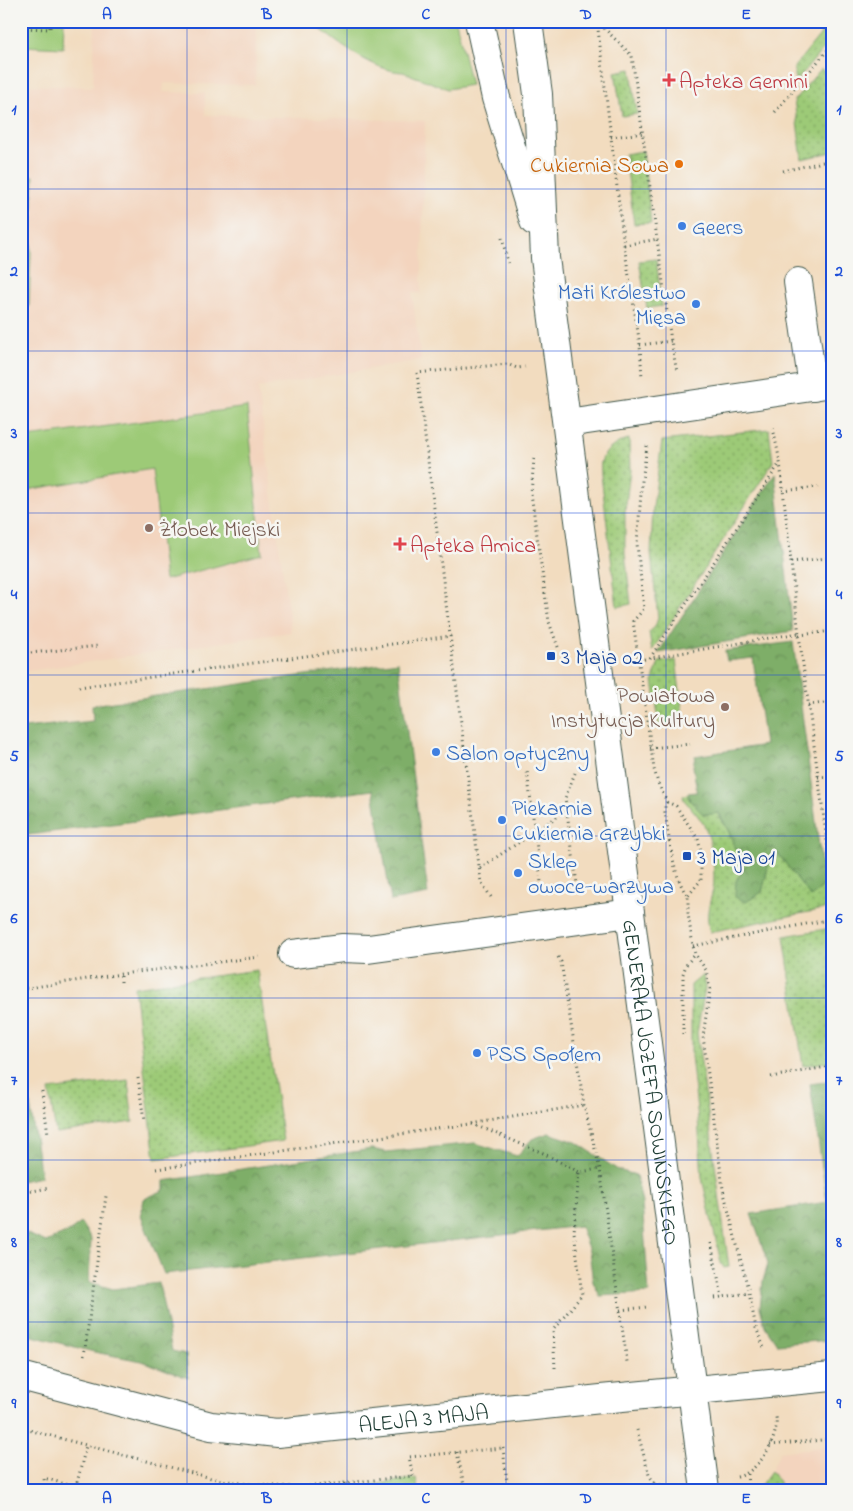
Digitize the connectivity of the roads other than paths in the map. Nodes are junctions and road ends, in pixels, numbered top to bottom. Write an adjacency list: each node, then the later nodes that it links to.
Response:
1 (479, 21): 3 (street, GENERAŁA JÓZEFA SOWIŃSKIEGO)
2 (528, 21): 3 (street, GENERAŁA JÓZEFA SOWIŃSKIEGO)
3 (545, 258): 6 (street, GENERAŁA JÓZEFA SOWIŃSKIEGO)
4 (798, 282): 5 (street)
5 (822, 386): 6 (street)
6 (567, 423): 7 (street, GENERAŁA JÓZEFA SOWIŃSKIEGO)
7 (630, 913): 8 (street); 11 (street, GENERAŁA JÓZEFA SOWIŃSKIEGO)
8 (293, 954)
9 (21, 1376): 11 (street, ALEJA 3 MAJA)
10 (832, 1377): 11 (street, ALEJA 3 MAJA)
11 (692, 1391): 12 (street, GENERAŁA JÓZEFA SOWIŃSKIEGO)
12 (705, 1490)

